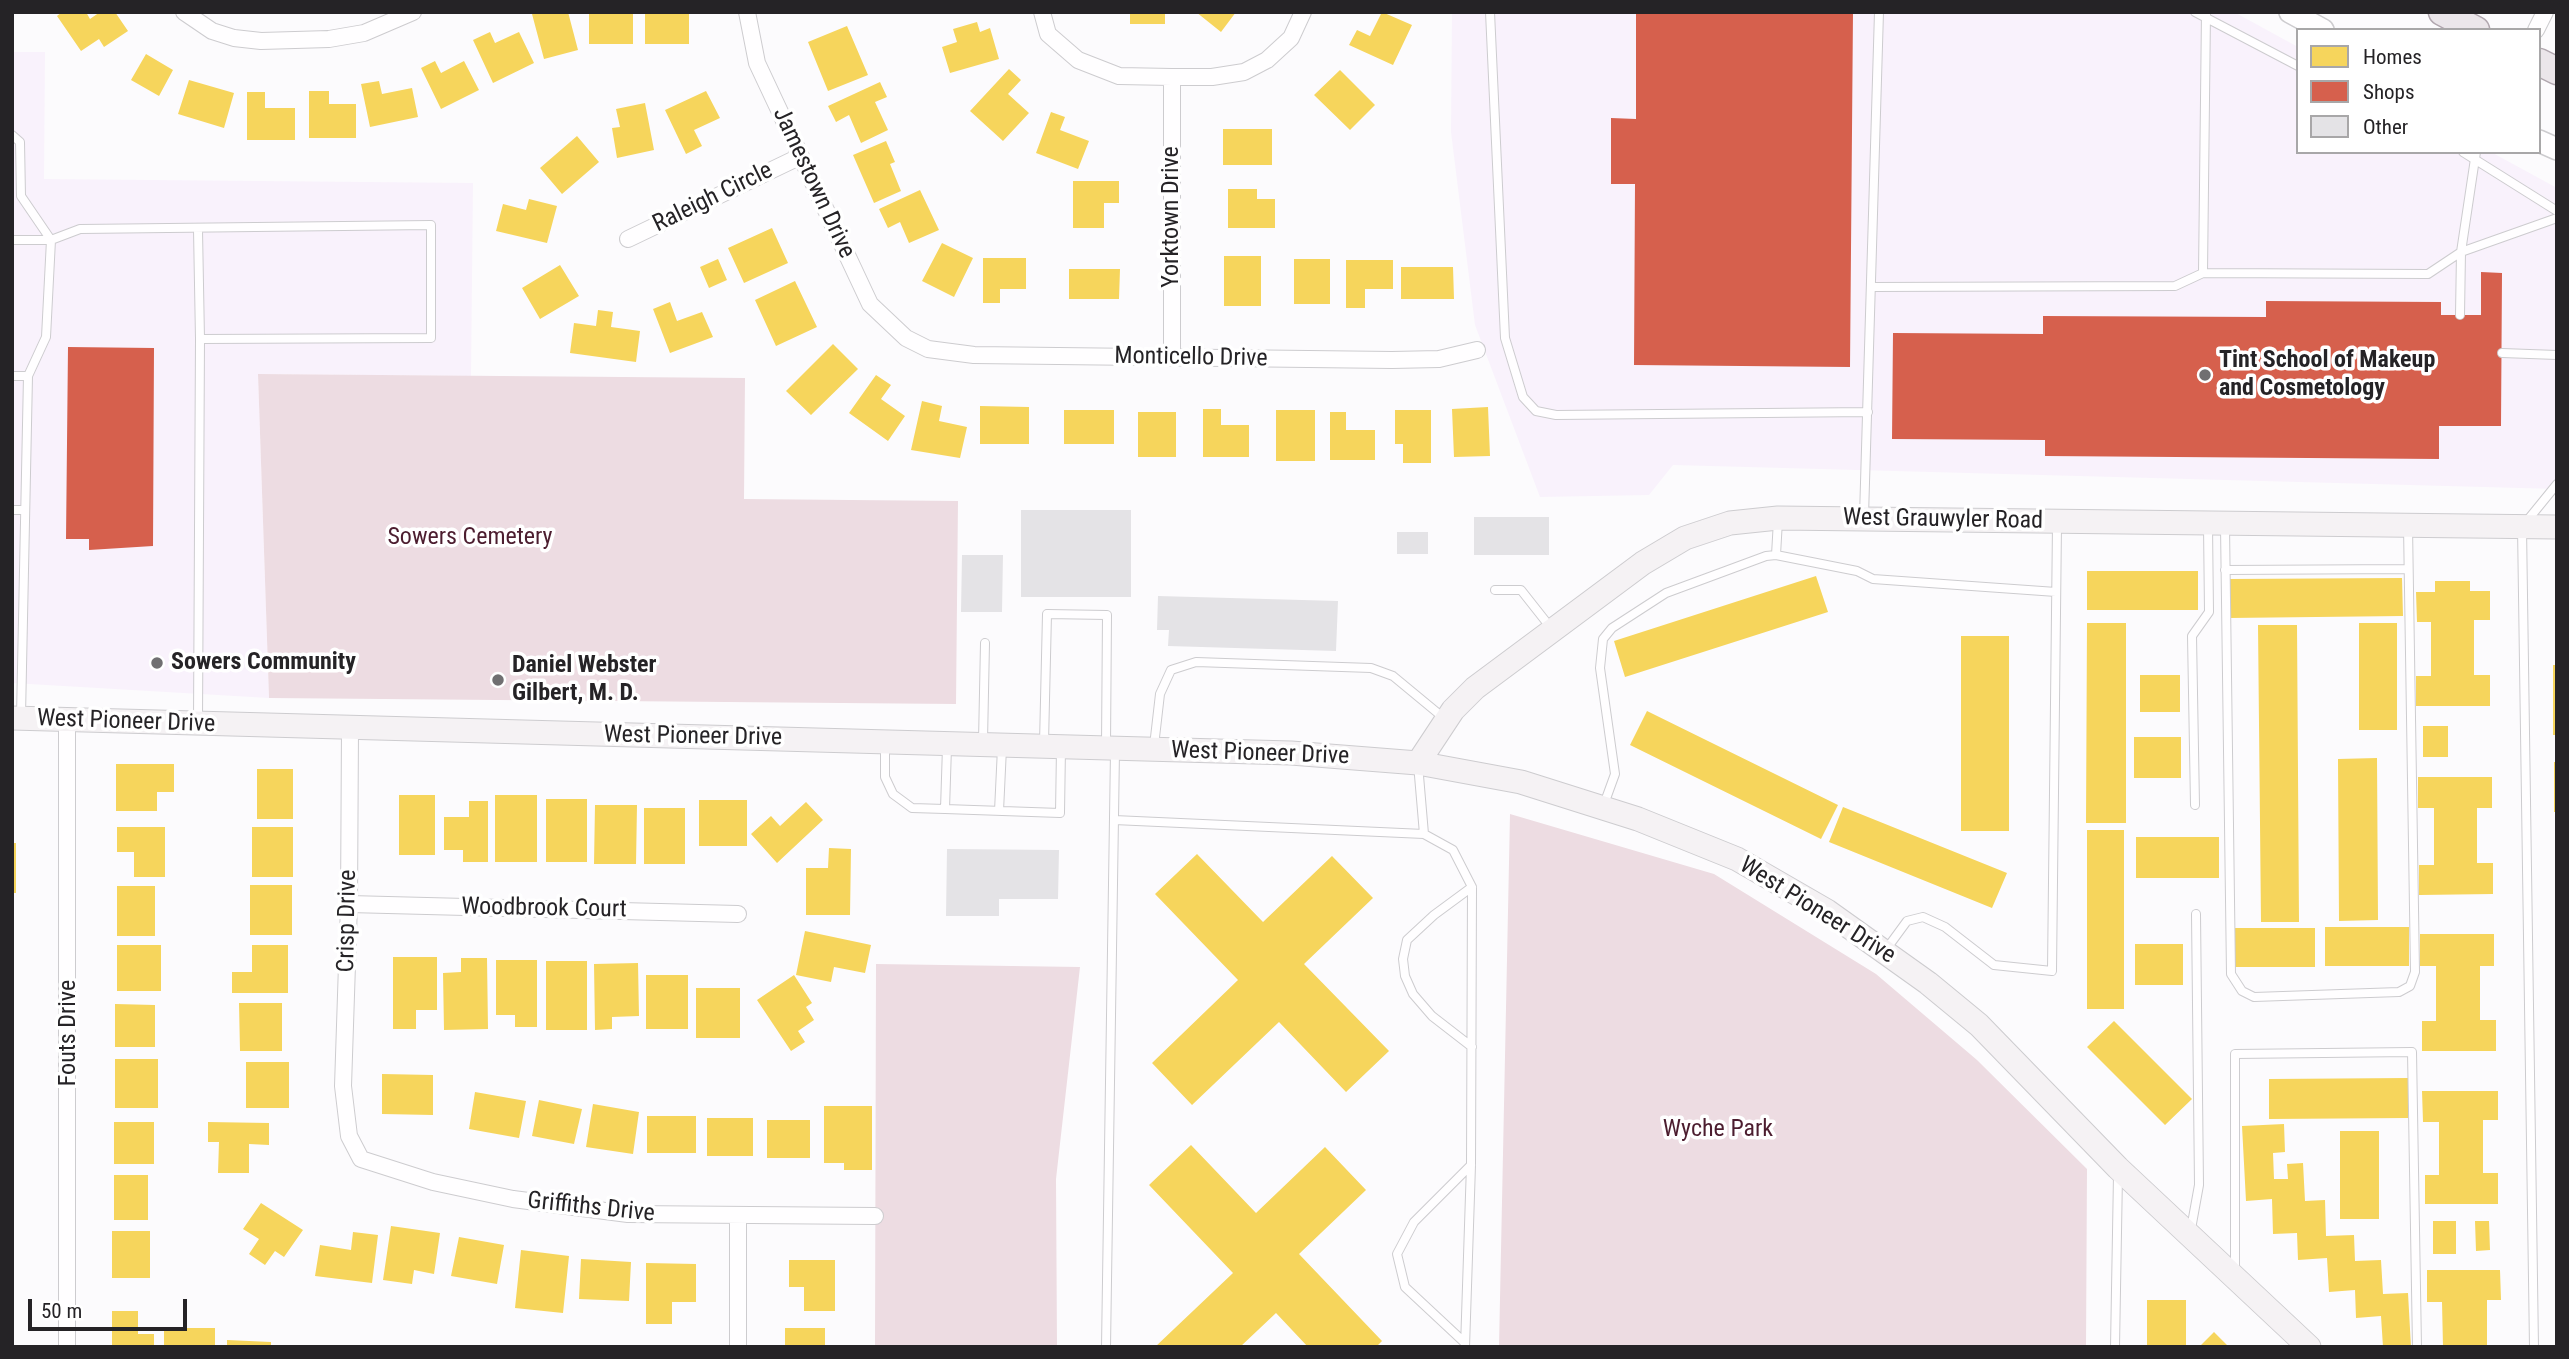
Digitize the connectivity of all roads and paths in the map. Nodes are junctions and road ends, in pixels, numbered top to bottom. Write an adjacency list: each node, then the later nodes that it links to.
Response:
1 (184, 12): 2 (street)
2 (413, 12)
3 (747, 12): 24 (street, Jamestown Drive)
4 (1042, 12): 19 (street)
5 (1303, 12): 19 (street)
6 (1490, 12): 43 (lane)
7 (1879, 12): 33 (lane)
8 (2195, 12): 12 (lane)
9 (2290, 12): 13 (street)
10 (2442, 12): 14 (main road)
11 (2545, 12): 15 (street)
12 (2205, 15): 17 (lane); 32 (lane)
13 (2319, 28)
14 (2472, 28)
15 (2537, 28)
16 (2541, 63): 18 (main road)
17 (2296, 65)
18 (2557, 71)
19 (1172, 77): 40 (street, Yorktown Drive)
20 (12, 135): 30 (lane)
21 (2541, 142): 22 (street)
22 (2557, 149)
23 (2475, 155): 25 (lane); 31 (lane)
24 (799, 157): 28 (street, Raleigh Circle); 35 (street, Jamestown Drive)
25 (2557, 211)
26 (2557, 218): 31 (lane)
27 (198, 230): 30 (lane); 36 (lane); 36 (lane)
28 (628, 239)
29 (12, 240): 30 (lane)
30 (51, 240): 42 (lane)
31 (2461, 252): 32 (lane); 34 (lane)
32 (2203, 273): 33 (lane)
33 (1872, 287): 43 (lane)
34 (2460, 315)
35 (906, 338): 40 (street, Monticello Drive)
36 (200, 339): 66 (lane)
37 (1478, 350): 40 (street, Monticello Drive)
38 (2502, 354): 39 (lane)
39 (2557, 355)
40 (1171, 357)
41 (12, 376): 42 (lane)
42 (27, 376): 46 (lane)
43 (1868, 412): 48 (lane)
44 (2557, 484): 52 (lane)
45 (12, 510): 46 (lane)
46 (24, 510): 62 (lane)
47 (1778, 518): 48 (main road, West Grauwyler Road); 54 (lane); 59 (main road, West Grauwyler Road)
48 (1864, 519): 49 (main road, West Grauwyler Road)
49 (2057, 521): 50 (main road, West Grauwyler Road); 58 (lane)
50 (2216, 523): 51 (main road, West Grauwyler Road); 55 (lane); 75 (lane)
51 (2408, 526): 52 (main road, West Grauwyler Road); 56 (lane)
52 (2522, 527): 53 (main road, West Grauwyler Road); 101 (lane)
53 (2557, 527)
54 (1776, 555): 58 (lane); 76 (lane)
55 (2225, 569): 56 (lane); 56 (lane)
56 (2408, 569)
57 (1495, 590): 59 (lane)
58 (2056, 592): 85 (lane)
59 (1552, 630): 65 (main road, West Grauwyler Road)
60 (985, 643): 70 (lane)
61 (12, 648): 62 (lane)
62 (22, 649): 63 (lane)
63 (16, 719): 64 (main road, West Pioneer Drive)
64 (67, 720): 66 (main road, West Pioneer Drive); 95 (street, Fouts Drive)
65 (1446, 720): 73 (lane); 74 (main road, West Grauwyler Road)
66 (198, 724): 67 (main road, West Pioneer Drive)
67 (349, 728): 68 (main road, West Pioneer Drive); 82 (street, Crisp Drive)
68 (885, 742): 69 (main road, West Pioneer Drive); 77 (lane)
69 (947, 744): 70 (main road, West Pioneer Drive); 77 (lane)
70 (993, 745): 71 (main road, West Pioneer Drive); 78 (lane)
71 (1052, 746): 72 (main road, West Pioneer Drive); 72 (lane); 78 (lane)
72 (1111, 748): 73 (main road, West Pioneer Drive); 79 (lane)
73 (1154, 749): 74 (main road, West Pioneer Drive)
74 (1418, 763): 76 (main road, West Pioneer Drive); 80 (lane)
75 (2195, 805)
76 (1602, 807): 85 (main road, West Pioneer Drive)
77 (945, 810): 78 (lane)
78 (999, 811)
79 (1114, 820): 80 (lane); 97 (lane)
80 (1424, 834): 81 (lane)
81 (1472, 887): 86 (lane); 86 (lane)
82 (349, 904): 83 (street, Woodbrook Court); 87 (street, Crisp Drive)
83 (738, 914)
84 (2196, 914): 92 (lane)
85 (1885, 952): 89 (main road, West Pioneer Drive)
86 (1472, 1047): 88 (lane)
87 (346, 1114): 91 (street, Griffiths Drive)
88 (1471, 1165): 94 (lane); 94 (lane)
89 (2118, 1168): 92 (main road, West Pioneer Drive); 98 (lane)
90 (875, 1216): 91 (street, Griffiths Drive)
91 (738, 1217): 96 (street)
92 (2189, 1236): 93 (main road, West Pioneer Drive)
93 (2235, 1278): 99 (main road, West Pioneer Drive); 100 (lane)
94 (1465, 1345)
95 (67, 1347)
96 (738, 1347)
97 (1106, 1347)
98 (2115, 1347)
99 (2309, 1347)
100 (2417, 1347)
101 (2534, 1347)

